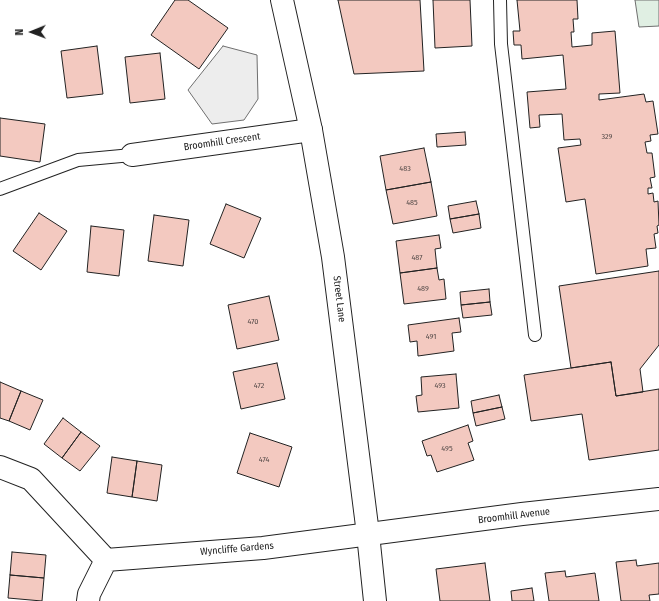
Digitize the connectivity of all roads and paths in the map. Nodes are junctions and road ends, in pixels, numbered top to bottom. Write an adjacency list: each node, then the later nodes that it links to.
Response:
1 (282, 0): 3 (street, Street Lane)
2 (500, 0): 6 (lane)
3 (311, 130): 4 (street, Broomhill Crescent); 9 (street, Street Lane)
4 (132, 156): 5 (lane)
5 (0, 189)
6 (535, 335)
7 (0, 467): 10 (street)
8 (659, 499): 9 (street, Broomhill Avenue)
9 (368, 534): 10 (street, Wyncliffe Gardens); 12 (street, Street Lane)
10 (106, 560): 11 (street)
11 (88, 601)
12 (375, 601)

